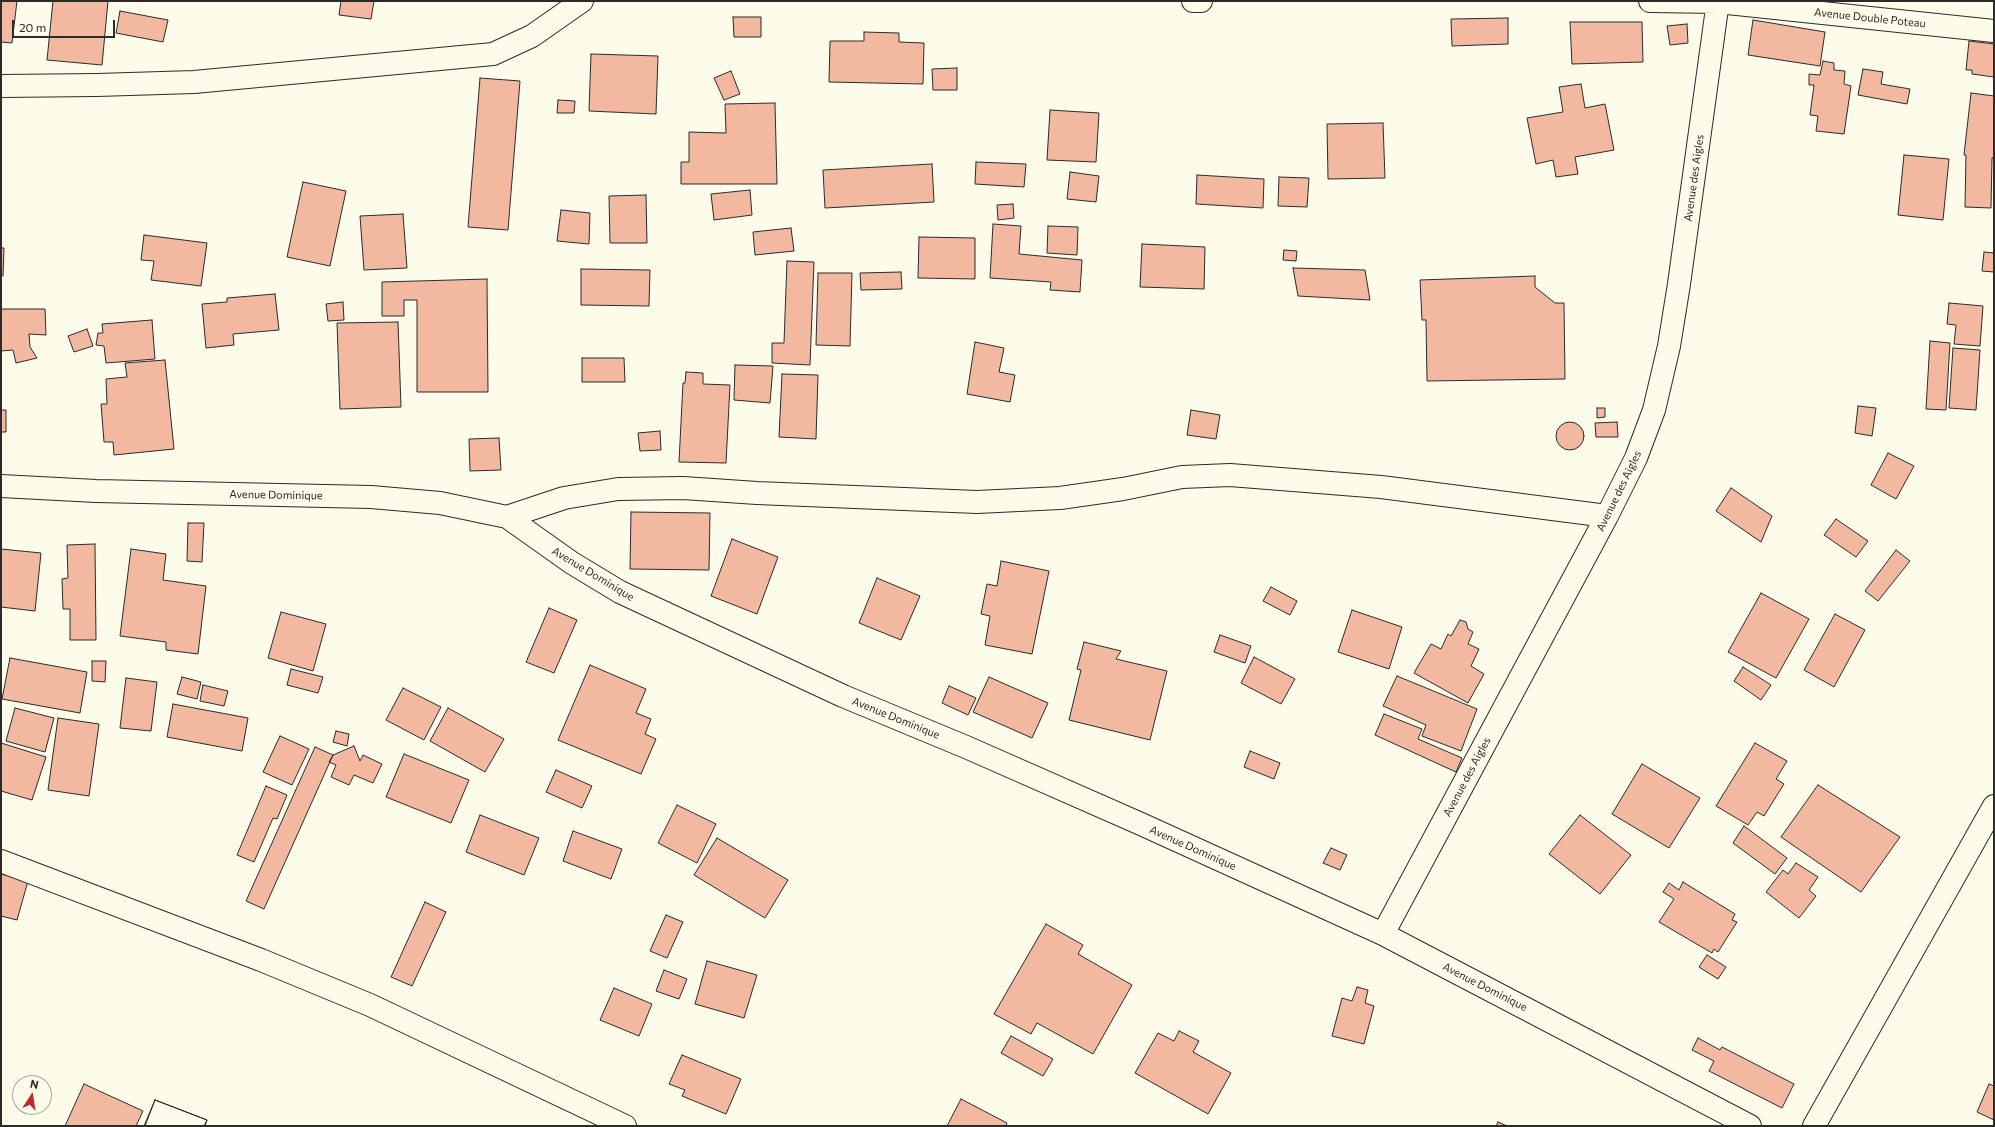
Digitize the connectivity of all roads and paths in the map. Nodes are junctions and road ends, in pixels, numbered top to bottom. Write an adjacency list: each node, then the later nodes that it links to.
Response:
1 (582, 1): 7 (street)
2 (1193, 1): 3 (street)
3 (1201, 1)
4 (1650, 1): 5 (street, Avenue Double Poteau)
5 (1718, 2): 6 (street, Avenue Double Poteau); 9 (street, Avenue des Aigles)
6 (1994, 31)
7 (1, 86)
8 (1, 486): 10 (street, Avenue Dominique)
9 (1607, 516): 10 (street); 13 (street, Avenue des Aigles)
10 (507, 517): 13 (street, Avenue Dominique)
11 (1994, 806): 16 (street)
12 (1, 860): 14 (street)
13 (1383, 934): 15 (street, Avenue Dominique)
14 (625, 1126)
15 (1750, 1126)
16 (1814, 1126)

